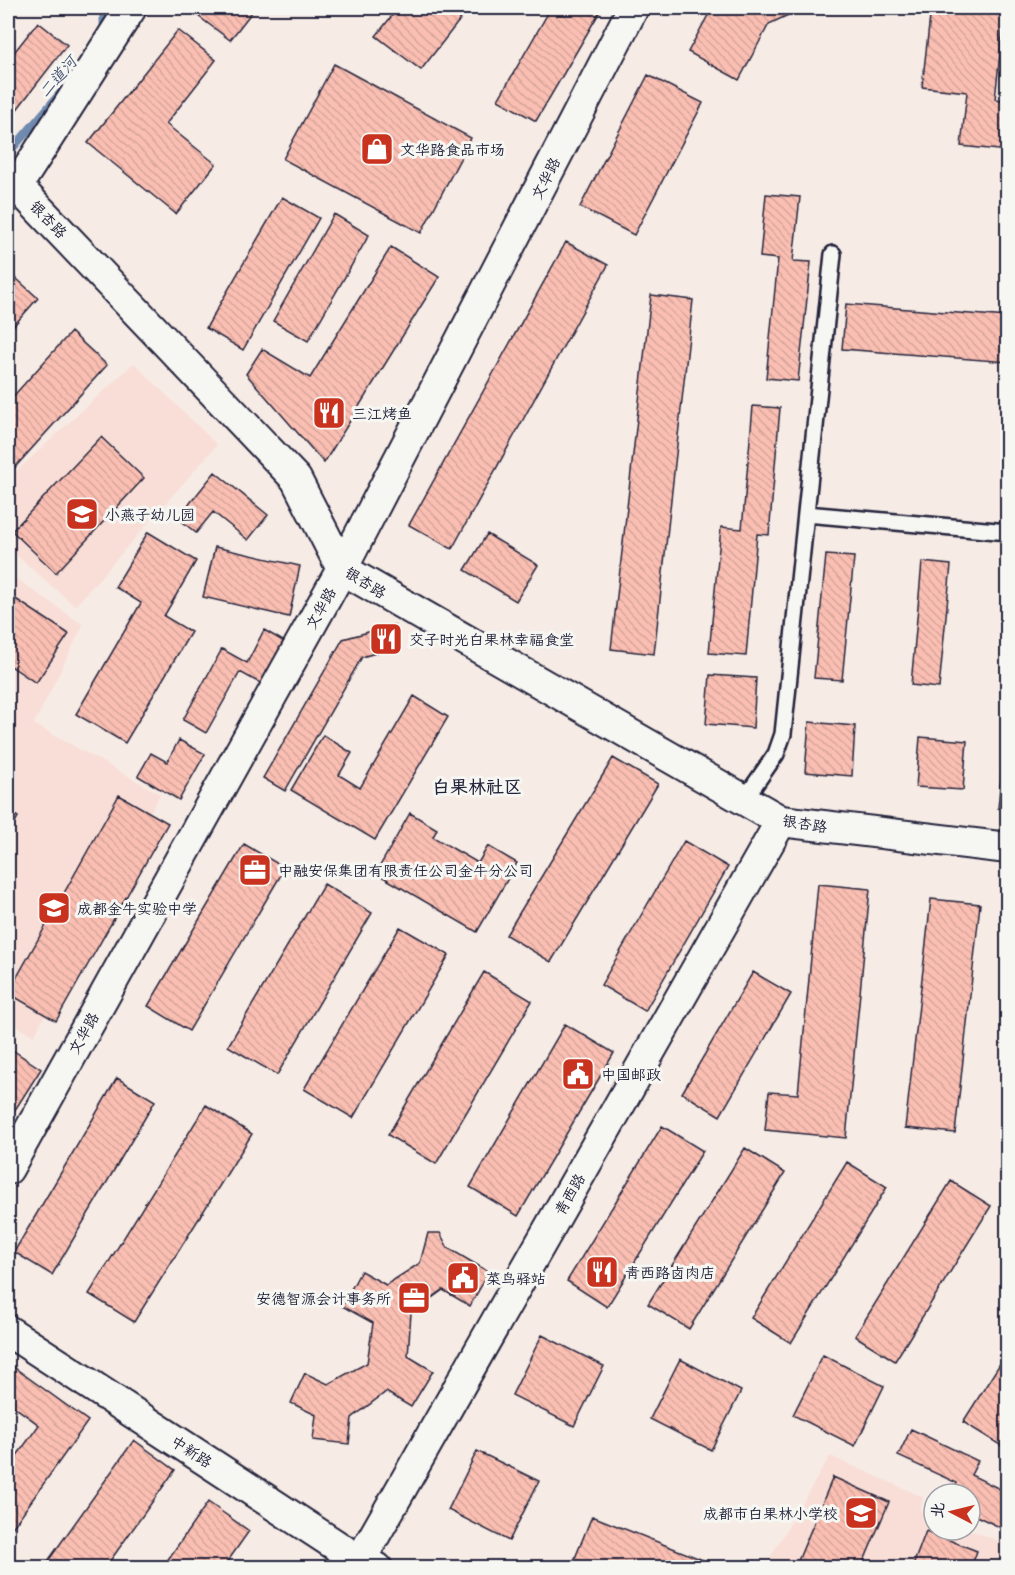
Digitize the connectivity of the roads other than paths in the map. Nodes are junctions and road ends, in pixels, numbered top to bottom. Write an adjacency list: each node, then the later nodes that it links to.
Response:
1 (131, 8): 6 (street, 银杏路)
2 (633, 8): 6 (street, 文华路)
3 (833, 254): 4 (lane)
4 (806, 514): 5 (lane); 7 (lane)
5 (1008, 532)
6 (342, 569): 7 (street, 银杏路); 10 (street, 文华路)
7 (744, 800): 8 (street, 银杏路)
8 (781, 821): 9 (street, 银杏路); 12 (street, 青西路)
9 (1008, 849)
10 (8, 1169)
11 (8, 1331): 12 (street, 中新路)
12 (365, 1565)

